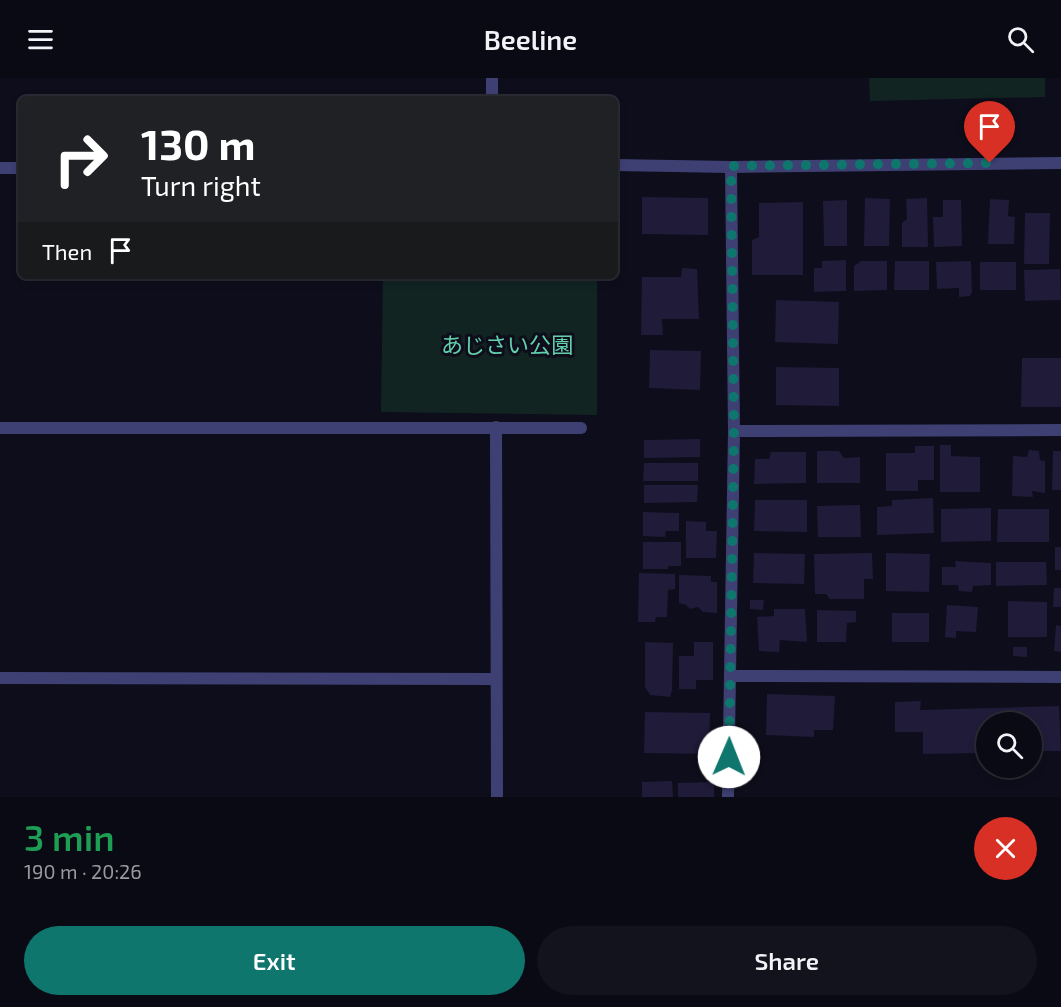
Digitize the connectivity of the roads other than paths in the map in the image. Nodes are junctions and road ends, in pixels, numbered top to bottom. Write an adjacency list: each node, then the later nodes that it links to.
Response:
1 (492, 78): 2 (street)
2 (492, 96)
3 (1061, 163): 5 (street)
4 (618, 165): 5 (street)
5 (731, 166): 12 (street)
6 (0, 168): 7 (street)
7 (18, 168)
8 (496, 427): 9 (street); 10 (street); 16 (street)
9 (0, 428)
10 (581, 428)
11 (1061, 430): 12 (street)
12 (734, 431): 13 (street)
13 (730, 676): 14 (street); 18 (street)
14 (1061, 677)
15 (0, 678): 16 (street)
16 (496, 679): 17 (street)
17 (497, 797)
18 (728, 797)

